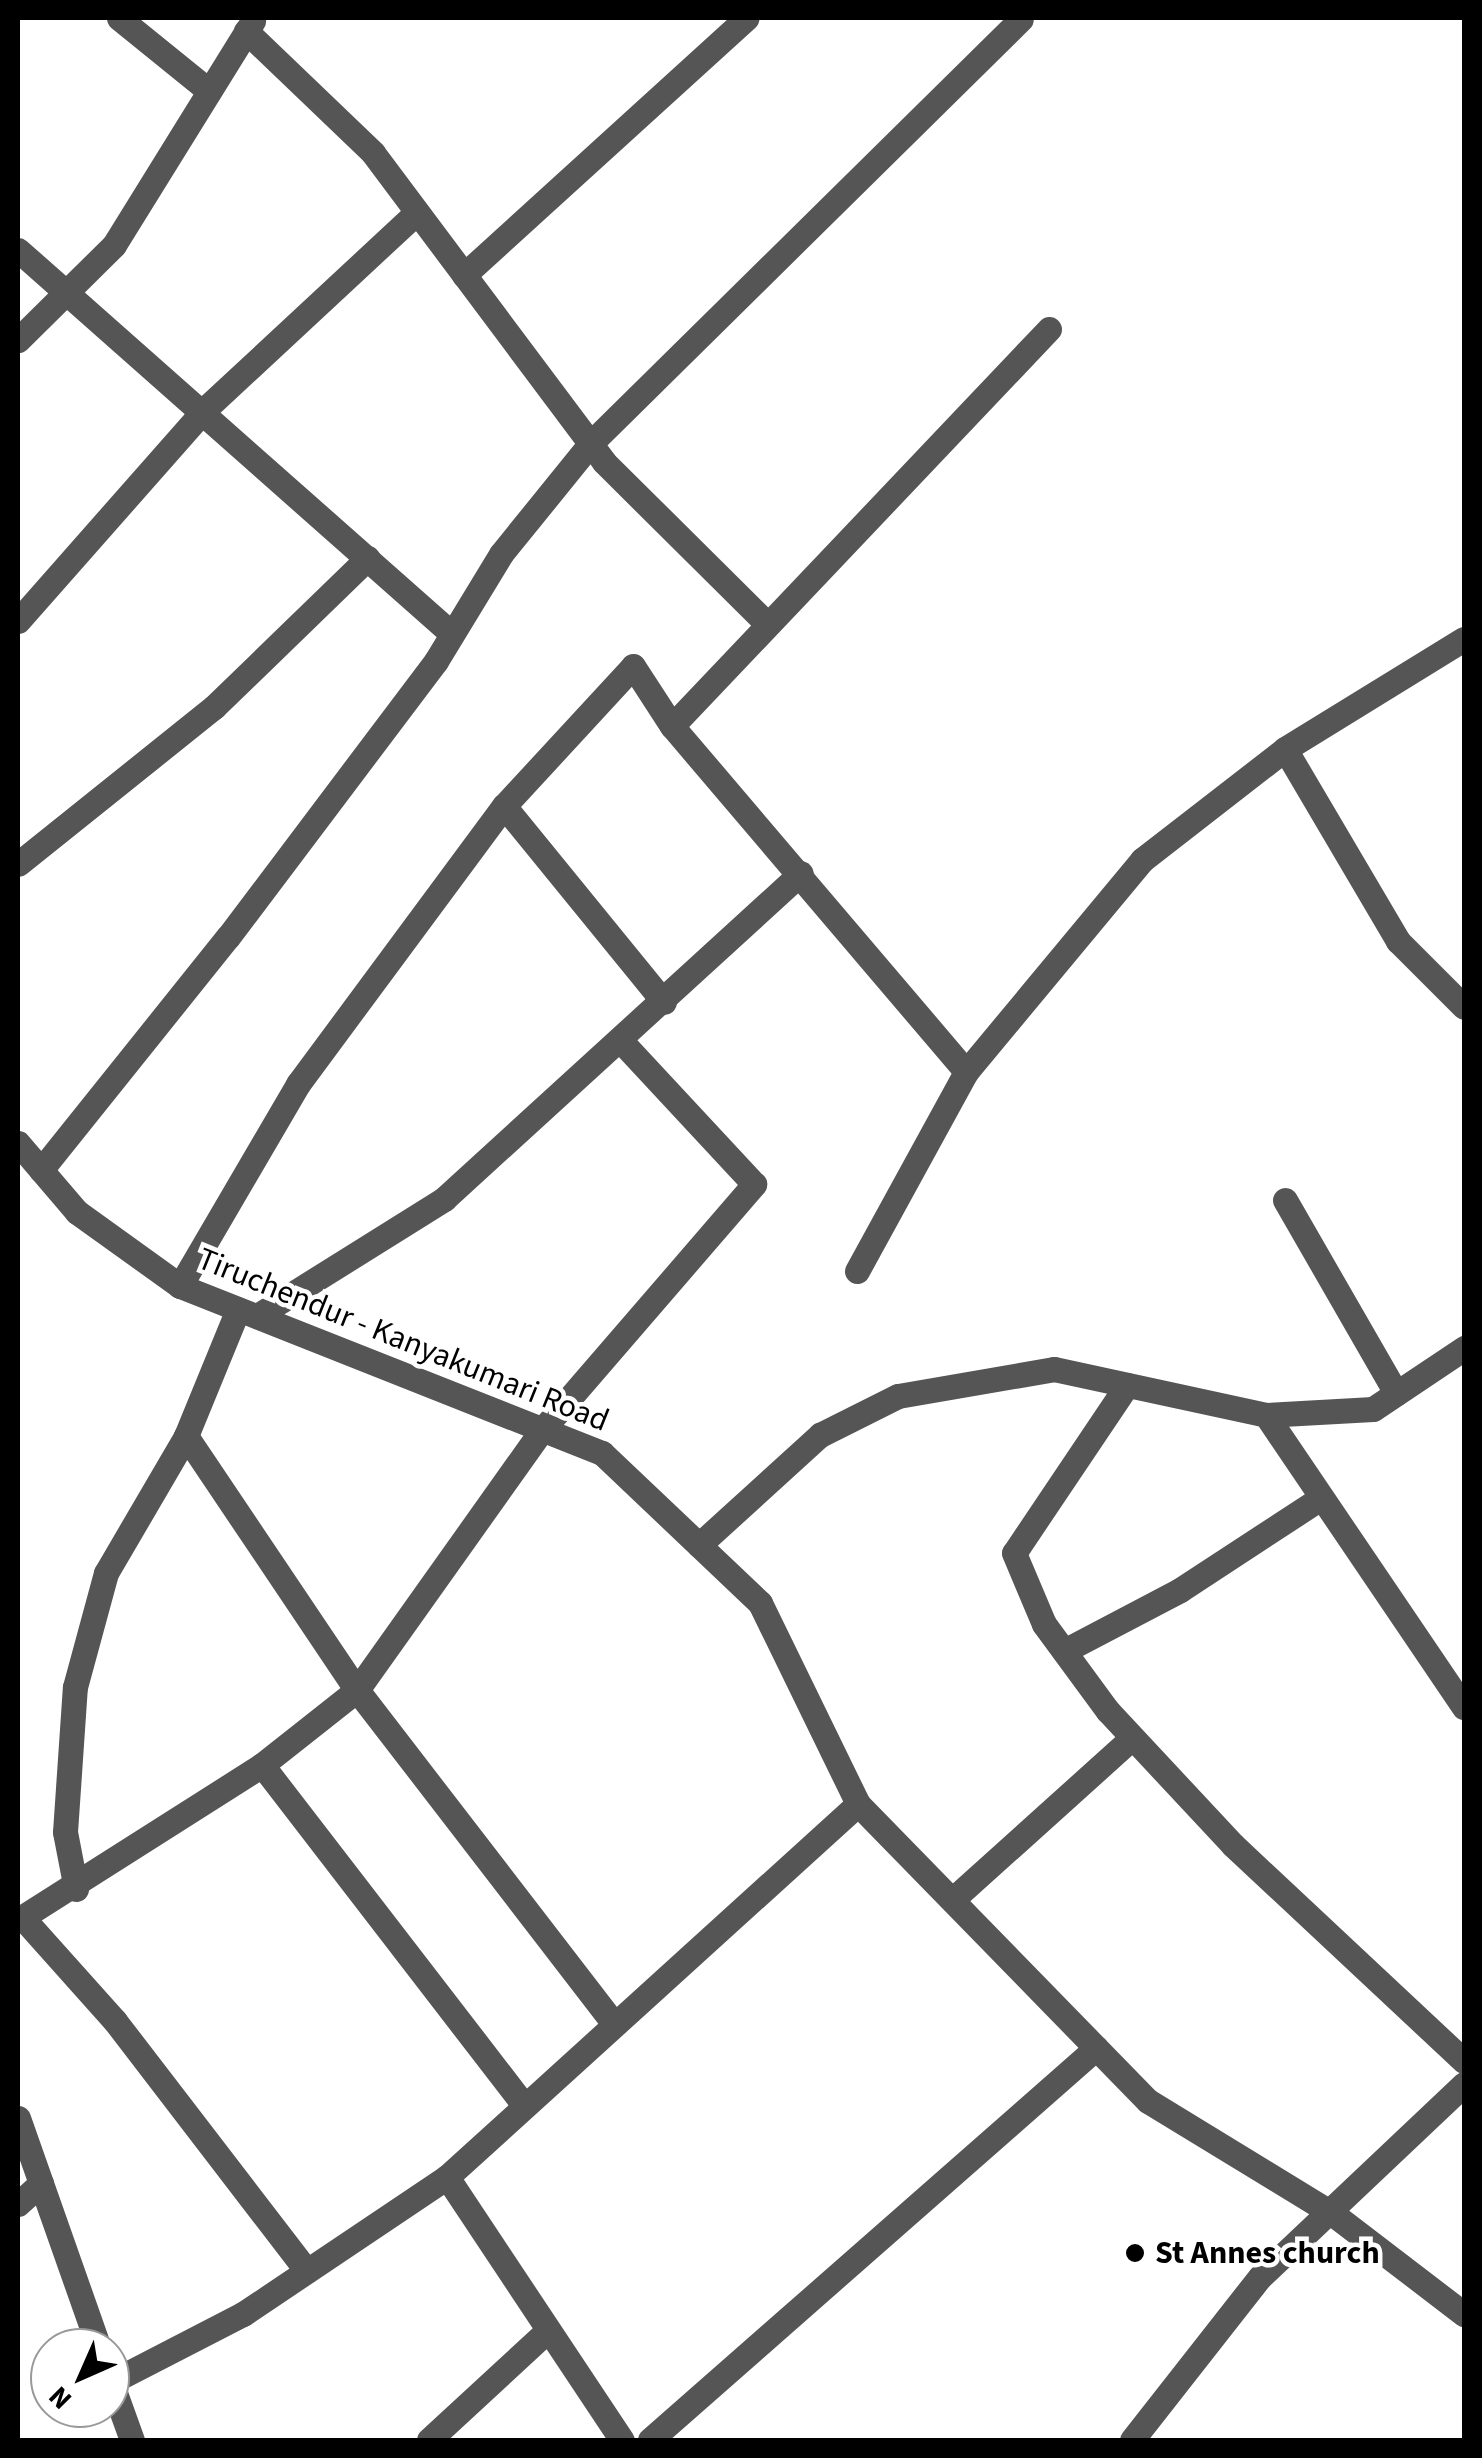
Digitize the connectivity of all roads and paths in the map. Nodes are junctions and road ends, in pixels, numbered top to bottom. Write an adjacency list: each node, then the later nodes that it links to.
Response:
1 (118, 18): 5 (street)
2 (746, 18): 8 (street)
3 (1021, 19): 13 (street)
4 (251, 24): 5 (street); 6 (street)
5 (209, 91): 9 (street)
6 (417, 212): 8 (street); 12 (street)
7 (18, 250): 9 (street)
8 (464, 275): 13 (street)
9 (62, 296): 11 (street); 12 (street)
10 (1049, 329): 16 (street)
11 (18, 340)
12 (202, 412): 14 (street); 15 (street)
13 (590, 444): 16 (street); 17 (street)
14 (368, 558): 17 (street); 22 (street)
15 (18, 622)
16 (765, 622): 19 (street)
17 (452, 634): 29 (street)
18 (1464, 638): 20 (street)
19 (672, 726): 21 (street); 23 (street)
20 (1285, 749): 25 (street); 27 (street)
21 (504, 806): 24 (street); 32 (street)
22 (18, 864)
23 (801, 874): 24 (street); 27 (street)
24 (664, 1002): 26 (street)
25 (1464, 1007)
26 (622, 1042): 33 (street); 38 (street)
27 (966, 1072): 31 (street)
28 (18, 1144): 29 (street, Tiruchendur - Kanyakumari Road)
29 (41, 1170): 32 (street, Tiruchendur - Kanyakumari Road)
30 (1285, 1200): 36 (street)
31 (857, 1270)
32 (180, 1286): 33 (street, Tiruchendur - Kanyakumari Road)
33 (248, 1313): 38 (street, Tiruchendur - Kanyakumari Road); 39 (street)
34 (1462, 1355): 36 (street)
35 (1126, 1385): 37 (street); 41 (street); 42 (street)
36 (1396, 1393): 37 (street)
37 (1266, 1415): 40 (street)
38 (542, 1430): 41 (street, Tiruchendur - Kanyakumari Road); 43 (street)
39 (186, 1436): 43 (street); 48 (street)
40 (1319, 1498): 42 (street); 44 (street)
41 (699, 1545): 47 (street, Tiruchendur - Kanyakumari Road)
42 (1064, 1651): 45 (street)
43 (357, 1690): 46 (street); 51 (street)
44 (1464, 1706)
45 (1132, 1738): 49 (street); 53 (street)
46 (262, 1765): 48 (street); 55 (street)
47 (858, 1804): 49 (street, Tiruchendur - Kanyakumari Road); 51 (street)
48 (76, 1889): 50 (street)
49 (952, 1900): 52 (street, Tiruchendur - Kanyakumari Road)
50 (20, 1918): 61 (street)
51 (613, 2023): 55 (street)
52 (1096, 2048): 60 (street, Tiruchendur - Kanyakumari Road); 68 (street)
53 (1464, 2061)
54 (1464, 2084): 60 (street)
55 (522, 2104): 57 (street)
56 (18, 2118): 58 (street)
57 (447, 2177): 61 (street); 64 (street)
58 (41, 2183): 59 (street); 63 (street)
59 (18, 2204)
60 (1332, 2214): 62 (street, Tiruchendur - Kanyakumari Road); 69 (street)
61 (307, 2271): 65 (street)
62 (1464, 2314)
63 (92, 2328)
64 (548, 2330): 66 (street); 67 (street)
65 (130, 2369)
66 (429, 2440)
67 (622, 2440)
68 (650, 2440)
69 (1132, 2440)

